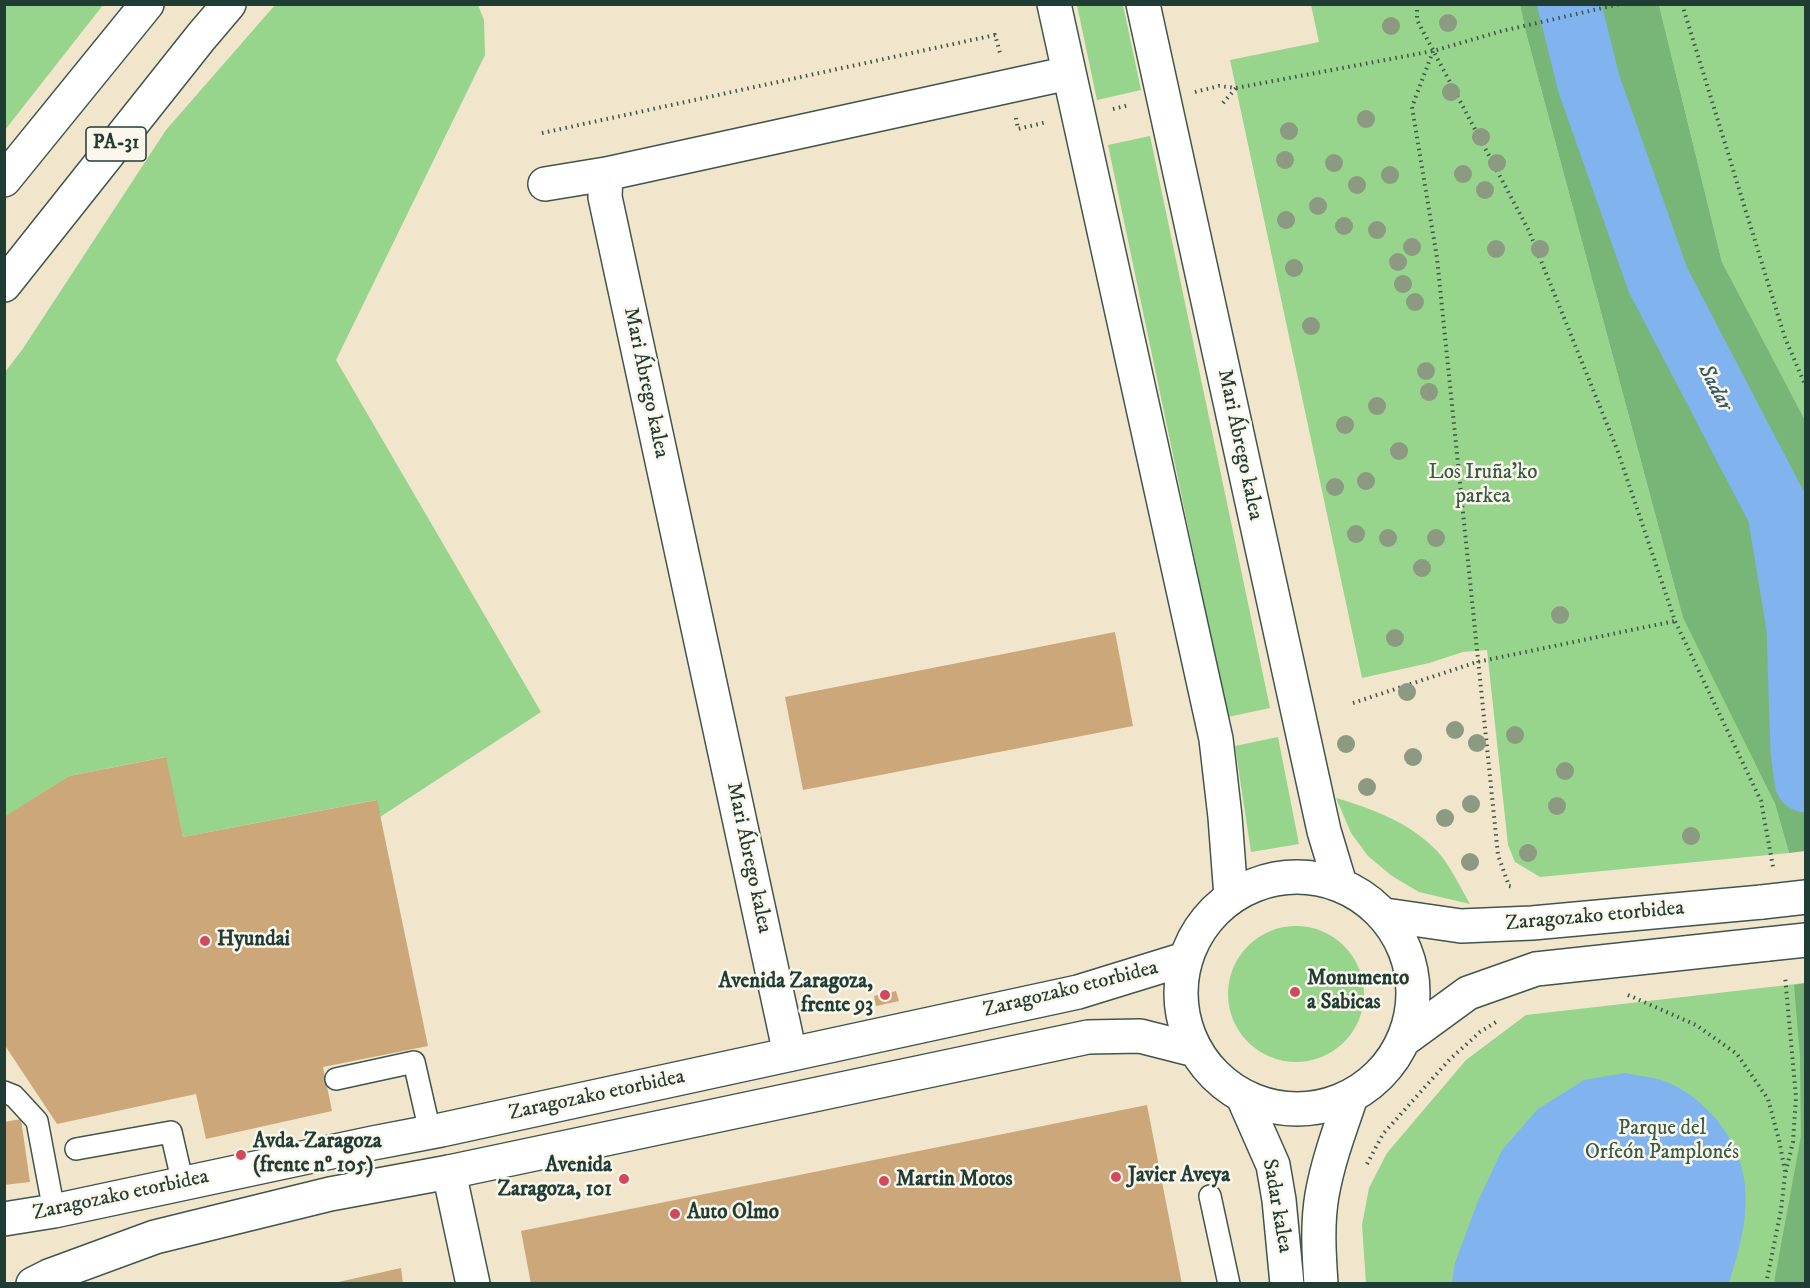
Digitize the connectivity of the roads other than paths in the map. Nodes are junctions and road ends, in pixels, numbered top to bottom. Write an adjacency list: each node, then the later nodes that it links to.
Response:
1 (147, 4): 7 (main road, PA-31)
2 (229, 4): 9 (main road, PA-31)
3 (1054, 4): 5 (main road)
4 (1143, 4): 12 (main road, Mari Ábrego kalea)
5 (1068, 73): 6 (main road); 13 (main road)
6 (606, 174): 8 (main road); 20 (main road, Mari Ábrego kalea)
7 (4, 180)
8 (545, 184)
9 (34, 249): 10 (main road, PA-31); 11 (main road)
10 (4, 285)
11 (4, 299)
12 (1340, 884): 13 (main road); 15 (main road)
13 (1231, 897): 17 (main road)
14 (1806, 897): 15 (main road, Zaragozako etorbidea, bridge)
15 (1385, 915): 18 (main road)
16 (1806, 940): 18 (main road, Zaragozako etorbidea, bridge)
17 (1185, 959): 19 (main road); 20 (main road, Zaragozako etorbidea)
18 (1405, 1039): 24 (main road)
19 (1195, 1050): 23 (main road); 27 (main road, Zaragozako etorbidea)
20 (790, 1054): 25 (main road, Zaragozako etorbidea)
21 (336, 1079): 25 (lane)
22 (4, 1092): 30 (lane)
23 (1243, 1097): 24 (main road); 35 (main road, Sadar kalea)
24 (1351, 1097): 36 (main road, Sadar kalea)
25 (430, 1132): 28 (main road, Zaragozako etorbidea)
26 (76, 1149): 28 (lane)
27 (449, 1172): 32 (main road, Zaragozako etorbidea); 33 (main road)
28 (183, 1184): 30 (main road, Zaragozako etorbidea)
29 (1210, 1196): 34 (lane)
30 (54, 1211): 31 (main road, Zaragozako etorbidea)
31 (4, 1219)
32 (42, 1281)
33 (473, 1284)
34 (1229, 1284)
35 (1287, 1284)
36 (1322, 1284)

